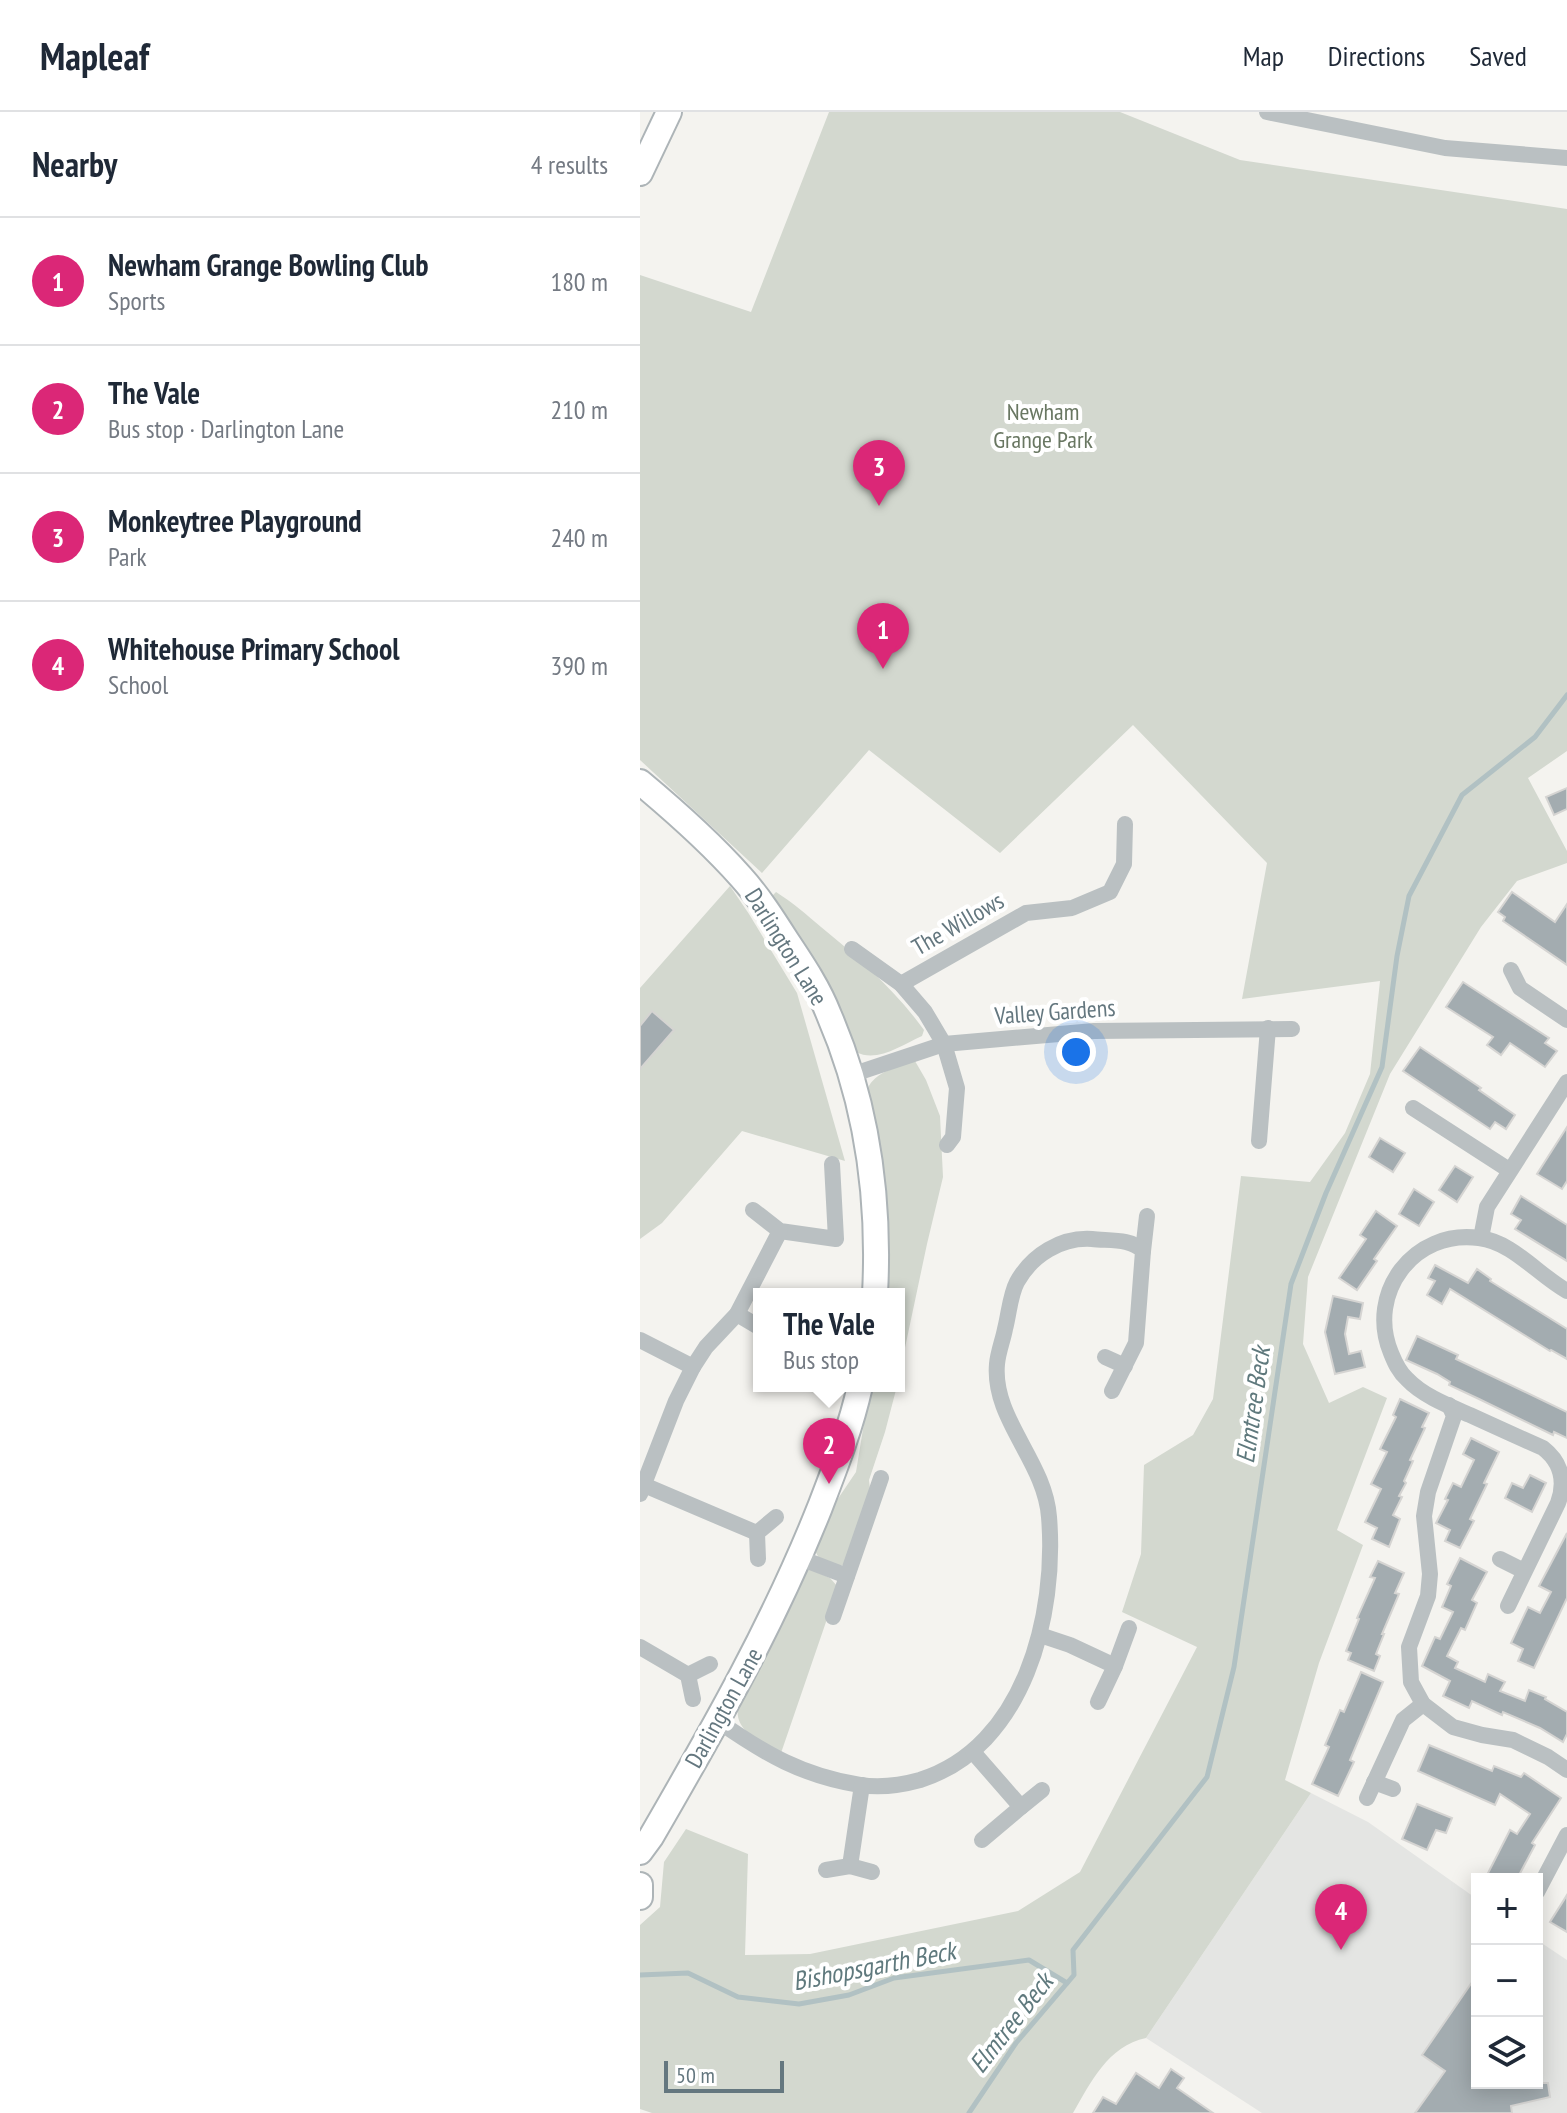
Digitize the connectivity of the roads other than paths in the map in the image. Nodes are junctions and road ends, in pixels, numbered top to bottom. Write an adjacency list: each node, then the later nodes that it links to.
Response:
1 (669, 112): 4 (street)
2 (1267, 112): 3 (street)
3 (1567, 158)
4 (640, 173)
5 (640, 782): 14 (street, Darlington Lane)
6 (1125, 824): 9 (street, The Willows)
7 (852, 949): 9 (street)
8 (1511, 970): 10 (street)
9 (901, 984): 13 (street)
10 (1567, 1020)
11 (1268, 1028): 12 (street, Valley Gardens); 13 (street, Valley Gardens); 17 (street)
12 (1292, 1029)
13 (944, 1044): 14 (street, Valley Gardens); 18 (street)
14 (851, 1075): 26 (street, Darlington Lane)
15 (1567, 1082): 20 (street)
16 (1413, 1108): 20 (street)
17 (1259, 1141)
18 (947, 1145)
19 (832, 1164): 23 (street)
20 (1509, 1170): 24 (street)
21 (753, 1210): 23 (street)
22 (1147, 1216): 25 (street)
23 (780, 1231): 28 (street)
24 (1481, 1238): 27 (street); 36 (street)
25 (1143, 1251): 32 (street); 49 (street)
26 (875, 1288)
27 (1567, 1291)
28 (737, 1314): 29 (street); 33 (street)
29 (753, 1323)
30 (640, 1340): 33 (street)
31 (1105, 1357): 32 (street)
32 (1125, 1366): 34 (street)
33 (693, 1367): 38 (street)
34 (1112, 1391)
35 (859, 1392): 41 (street, Darlington Lane)
36 (1449, 1405): 44 (street); 56 (street)
37 (881, 1478): 45 (street)
38 (642, 1489): 40 (street)
39 (776, 1517): 40 (street)
40 (757, 1533): 42 (street)
41 (800, 1558): 45 (street); 57 (street, Darlington Lane)
42 (758, 1559)
43 (1500, 1559): 44 (street)
44 (1524, 1571): 46 (street)
45 (847, 1576): 47 (street)
46 (1508, 1606)
47 (833, 1617)
48 (1129, 1628): 52 (street)
49 (1040, 1635): 52 (street); 58 (street)
50 (640, 1647): 53 (street)
51 (710, 1664): 53 (street)
52 (1115, 1666): 55 (street)
53 (688, 1675): 54 (street)
54 (693, 1699)
55 (1098, 1702)
56 (1423, 1704): 59 (street); 60 (street)
57 (718, 1721): 61 (street); 68 (street, Darlington Lane)
58 (973, 1752): 61 (street); 65 (street)
59 (1567, 1770)
60 (1374, 1782): 62 (street); 64 (street)
61 (862, 1785): 70 (street)
62 (1393, 1789)
63 (1042, 1790): 65 (street)
64 (1367, 1798)
65 (1021, 1807): 67 (street)
66 (1567, 1835): 69 (street)
67 (982, 1840)
68 (640, 1852)
69 (1561, 1860): 73 (street)
70 (850, 1866): 71 (street); 72 (street)
71 (826, 1870)
72 (872, 1872)
73 (1543, 1884)
74 (640, 1885): 75 (street)
75 (640, 1897)

